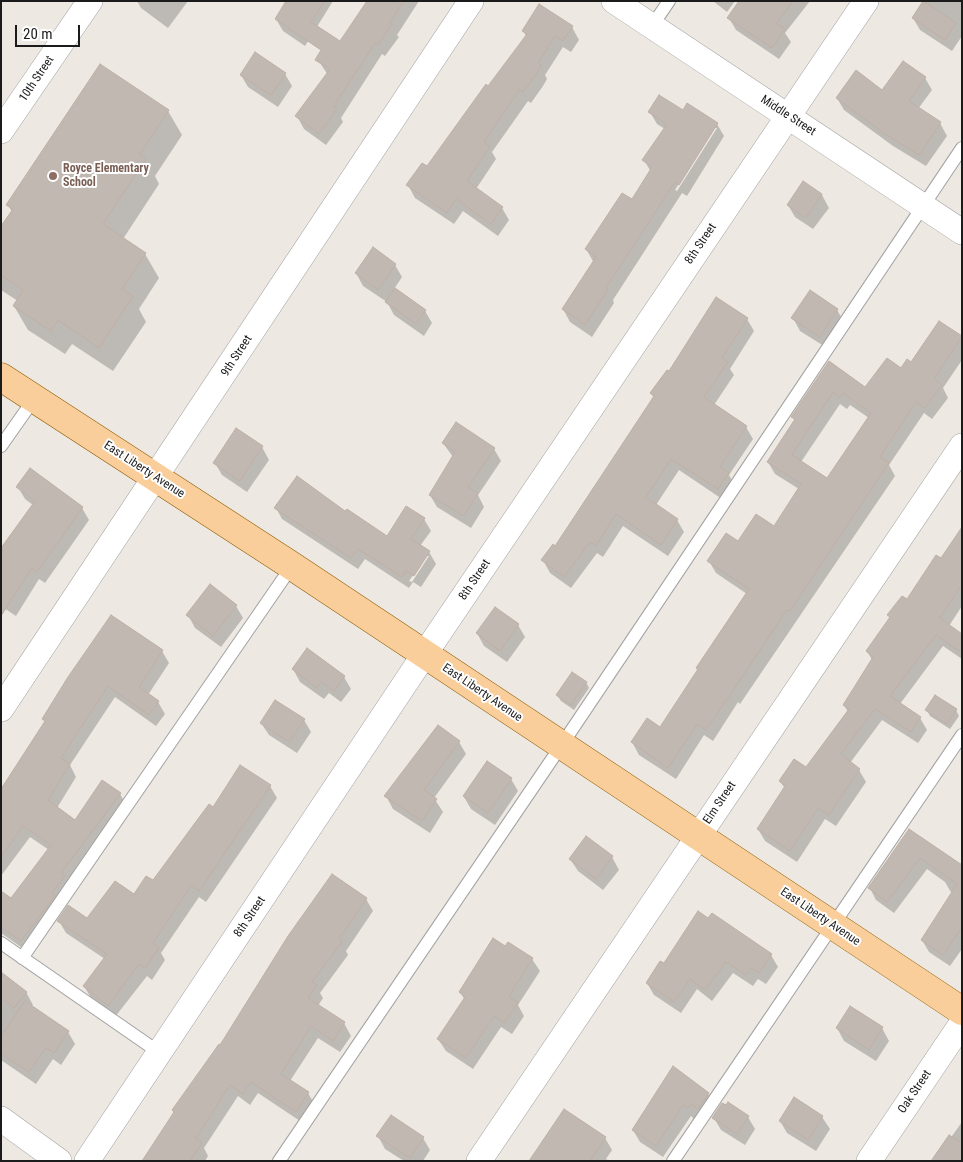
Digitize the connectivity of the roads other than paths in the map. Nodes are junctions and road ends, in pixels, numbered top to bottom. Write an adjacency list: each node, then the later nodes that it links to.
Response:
1 (90, 1): 8 (street, 10th Street)
2 (471, 1): 16 (street, 9th Street)
3 (614, 1): 6 (street, Middle Street)
4 (668, 1): 6 (lane)
5 (866, 1): 7 (street, 8th Street)
6 (652, 26): 7 (street, Middle Street)
7 (788, 116): 10 (street, Middle Street); 18 (street, 8th Street)
8 (1, 131)
9 (962, 148): 10 (lane)
10 (923, 206): 11 (street, Middle Street); 21 (lane)
11 (962, 232)
12 (1, 377): 13 (main road, East Liberty Avenue)
13 (34, 399): 14 (lane); 16 (main road, East Liberty Avenue)
14 (1, 446)
15 (962, 446): 22 (street, Elm Street)
16 (156, 478): 17 (main road, East Liberty Avenue); 19 (street, 9th Street)
17 (292, 566): 18 (main road, East Liberty Avenue); 25 (lane)
18 (424, 654): 21 (main road, East Liberty Avenue); 28 (street, 8th Street)
19 (1, 709)
20 (962, 736): 23 (lane)
21 (561, 746): 22 (main road, East Liberty Avenue); 32 (lane)
22 (698, 835): 23 (main road, East Liberty Avenue); 33 (street, Elm Street)
23 (834, 926): 26 (main road, East Liberty Avenue); 34 (lane)
24 (1, 943): 25 (lane)
25 (22, 958): 28 (lane)
26 (962, 1011)
27 (962, 1023): 35 (street, Oak Street)
28 (160, 1053): 31 (street, 8th Street)
29 (1, 1119): 30 (street)
30 (59, 1161)
31 (87, 1161)
32 (280, 1161)
33 (479, 1161)
34 (673, 1161)
35 (869, 1161)

